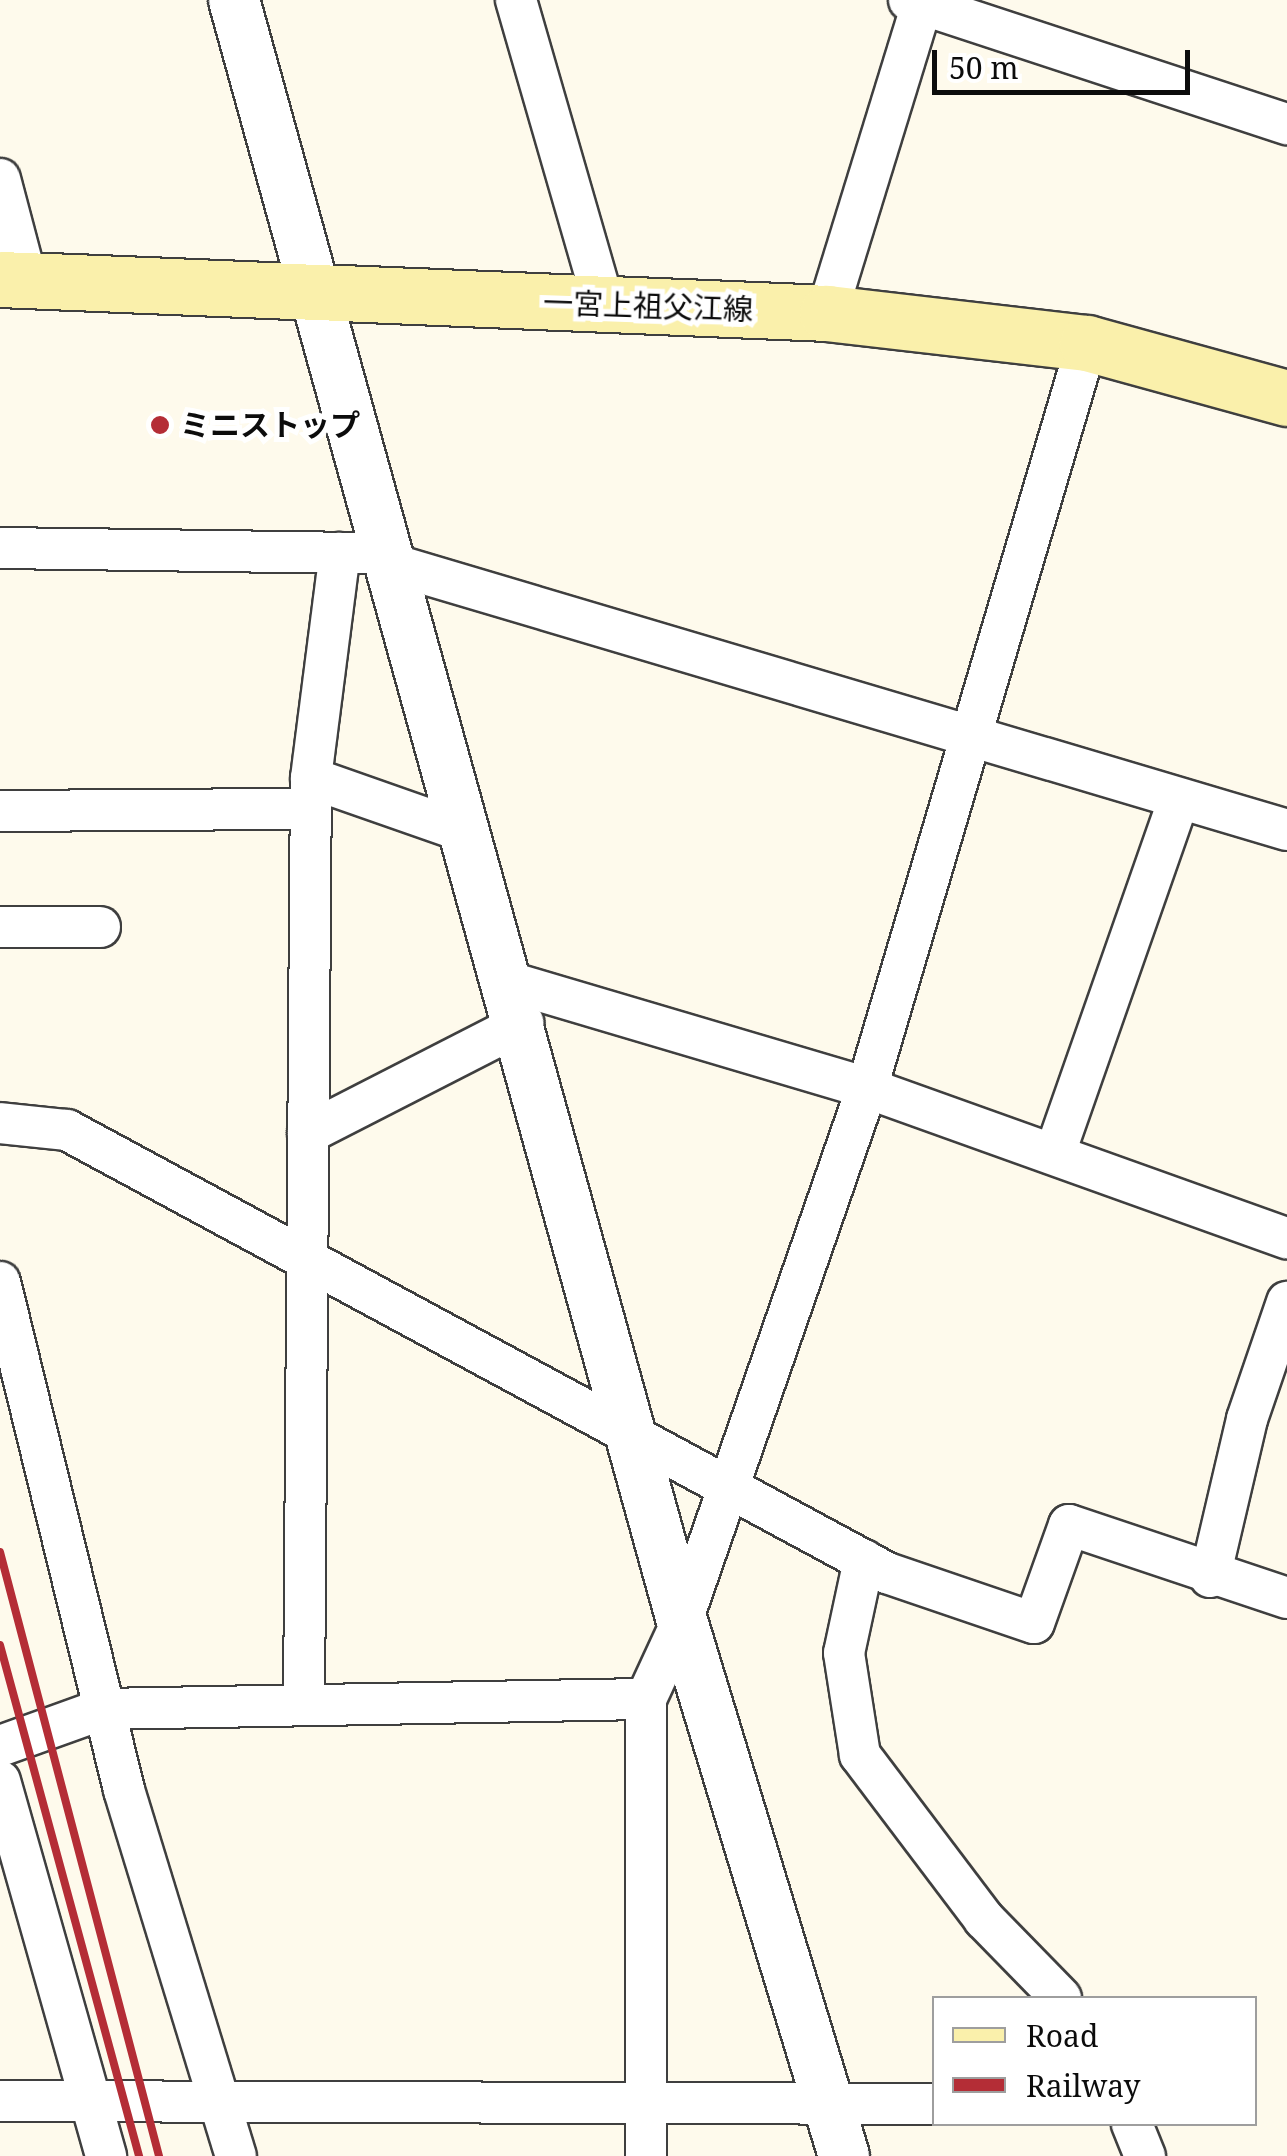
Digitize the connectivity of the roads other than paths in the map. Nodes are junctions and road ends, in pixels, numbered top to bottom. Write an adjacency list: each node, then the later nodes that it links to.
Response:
1 (234, 0): 7 (street)
2 (516, 0): 8 (street)
3 (918, 1): 4 (street); 9 (street)
4 (1287, 124)
5 (0, 178): 6 (street)
6 (14, 280): 7 (main road, 一宮上祖父江線)
7 (316, 290): 8 (main road, 一宮上祖父江線); 13 (street)
8 (604, 304): 9 (main road, 一宮上祖父江線)
9 (827, 313): 10 (main road, 一宮上祖父江線)
10 (1087, 343): 11 (main road, 一宮上祖父江線); 14 (street)
11 (1287, 398)
12 (0, 548): 13 (street)
13 (371, 556): 14 (street); 15 (street); 19 (street)
14 (966, 737): 16 (street); 23 (street)
15 (311, 794): 17 (street); 19 (street); 25 (street)
16 (1179, 799): 18 (street); 26 (street)
17 (0, 811)
18 (1287, 830)
19 (468, 833): 22 (street)
20 (0, 927): 21 (street)
21 (100, 928)
22 (518, 1003): 23 (street); 25 (street); 32 (street)
23 (867, 1088): 26 (street); 33 (street)
24 (0, 1124): 28 (street)
25 (308, 1133): 28 (street)
26 (1056, 1150): 27 (street)
27 (1287, 1238)
28 (307, 1252): 32 (street); 39 (street)
29 (0, 1282): 31 (street)
30 (1287, 1302): 35 (street)
31 (15, 1403): 40 (street)
32 (632, 1433): 33 (street); 37 (street)
33 (727, 1483): 34 (street); 37 (street)
34 (864, 1560): 35 (street); 43 (street)
35 (1210, 1577): 36 (street)
36 (1287, 1598)
37 (682, 1621): 38 (street); 46 (street)
38 (646, 1700): 39 (street); 44 (street)
39 (304, 1705): 40 (street)
40 (103, 1709): 41 (street); 48 (street)
41 (0, 1746)
42 (0, 1781): 45 (street)
43 (1060, 1996)
44 (646, 2099): 46 (street); 48 (street); 53 (street)
45 (90, 2101): 47 (street); 48 (street); 51 (street)
46 (827, 2101): 49 (street); 54 (street)
47 (0, 2102)
48 (220, 2104): 52 (street)
49 (932, 2104)
50 (1133, 2126): 55 (street)
51 (106, 2156)
52 (236, 2156)
53 (646, 2156)
54 (844, 2156)
55 (1145, 2156)

